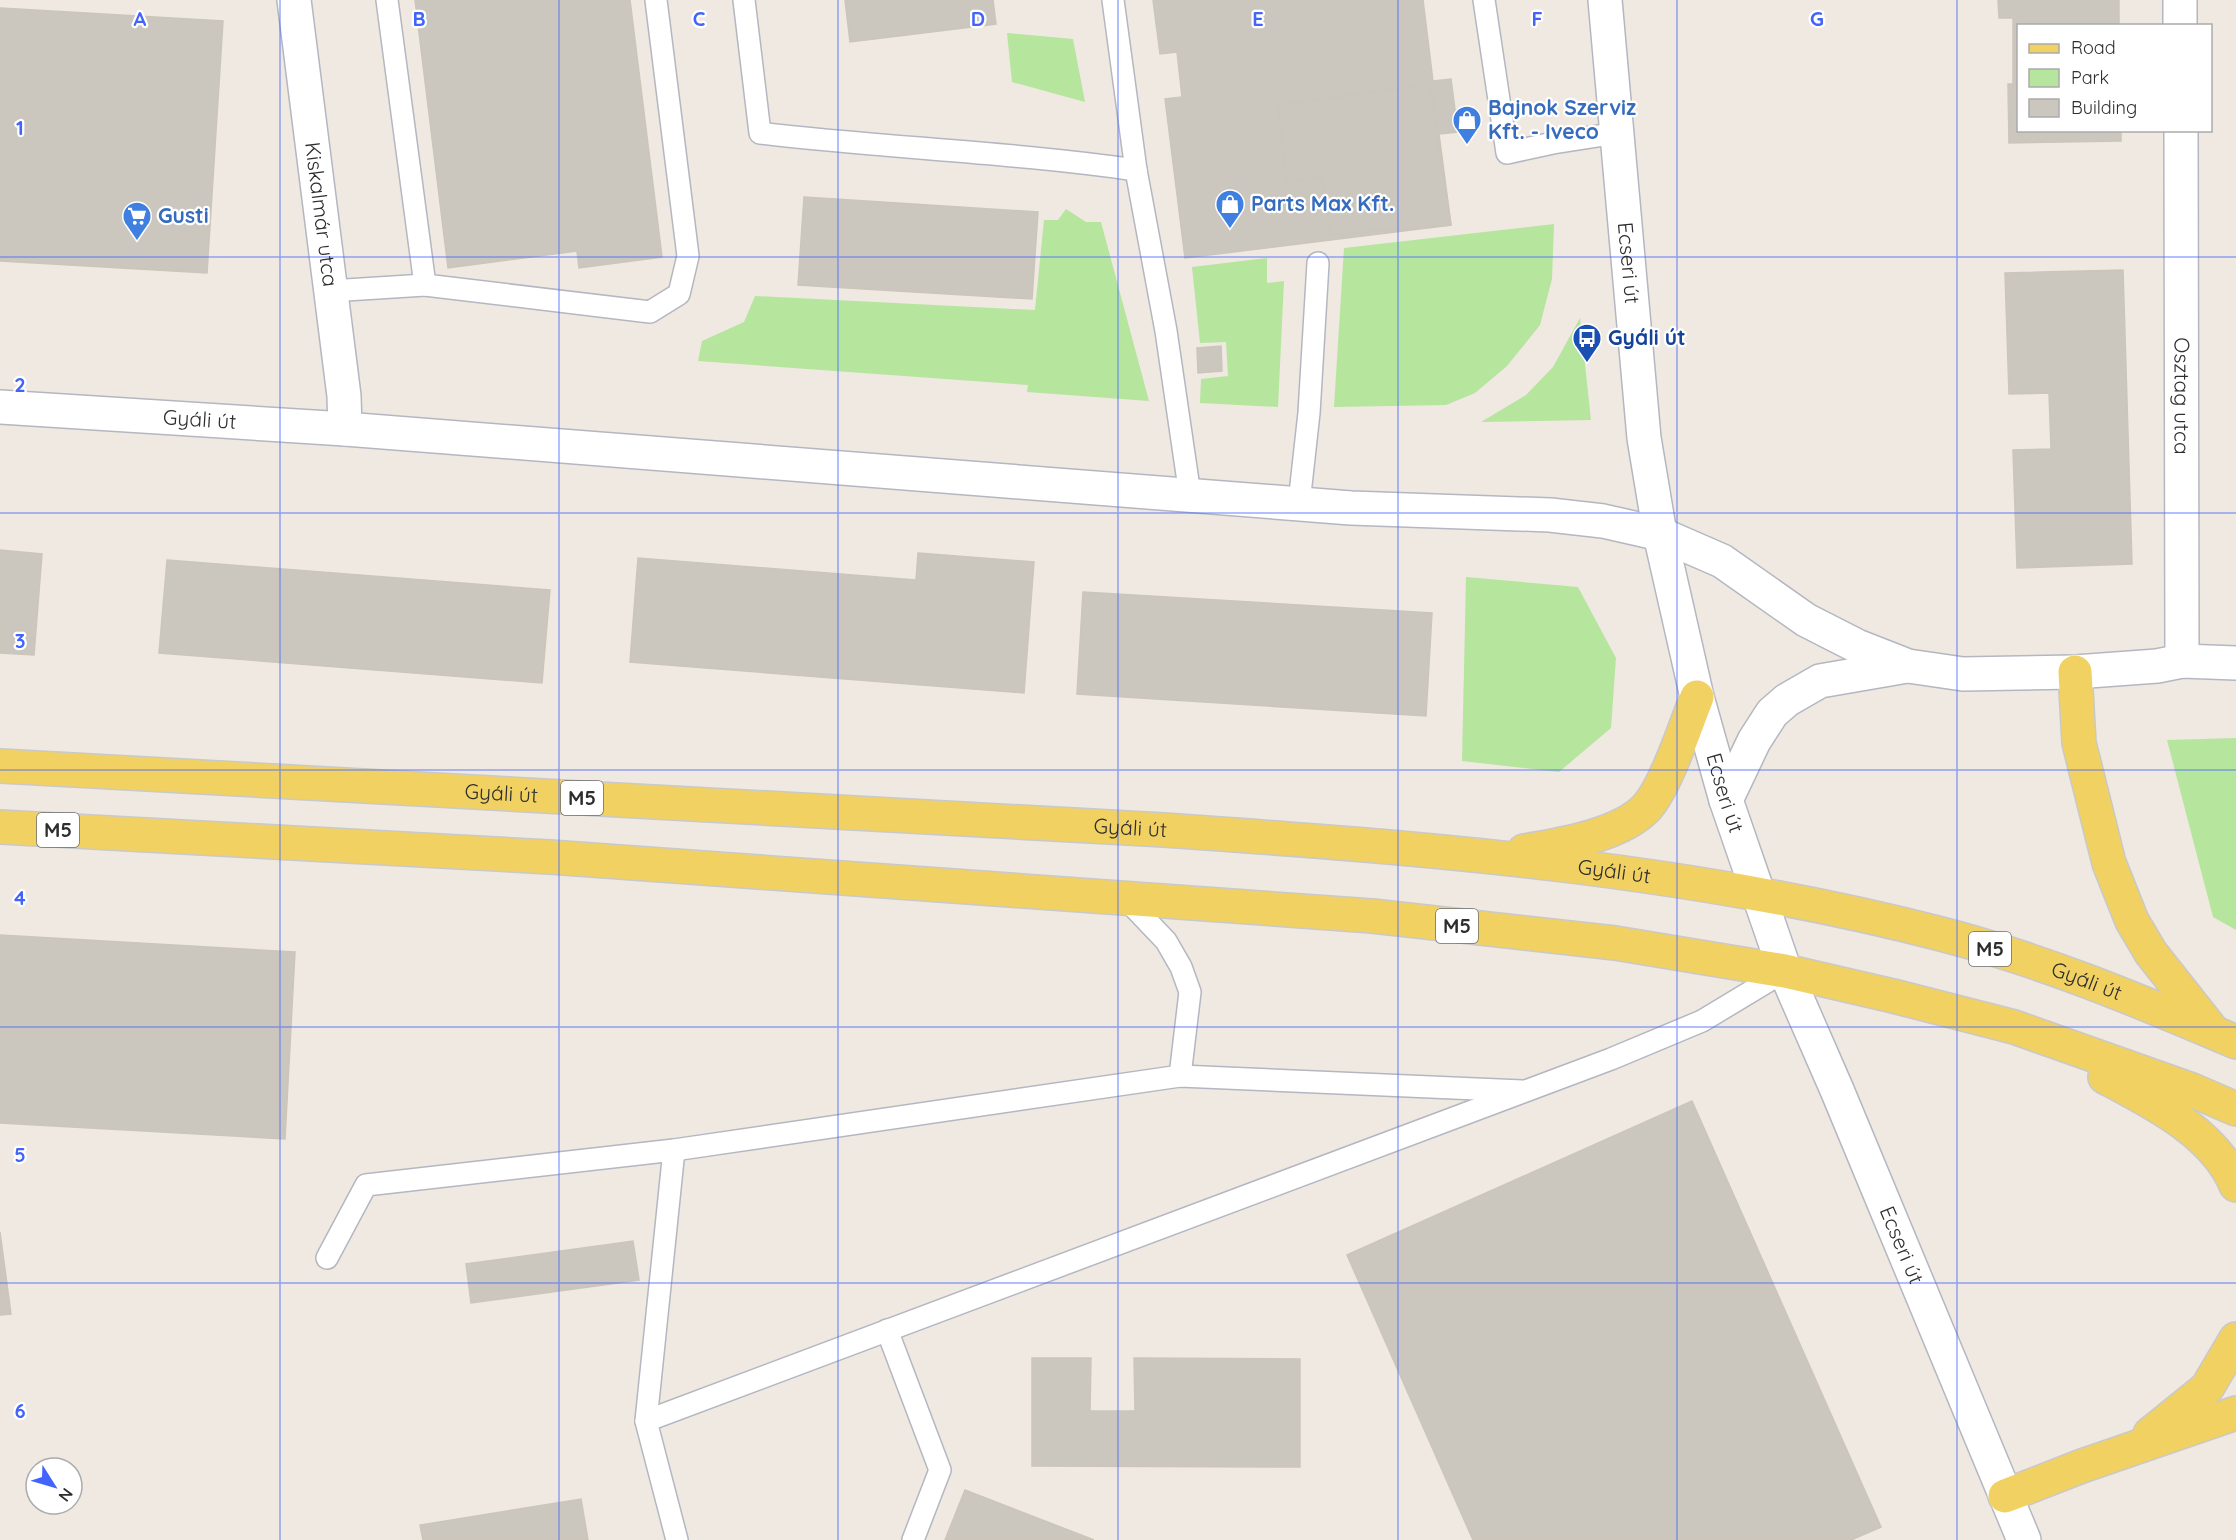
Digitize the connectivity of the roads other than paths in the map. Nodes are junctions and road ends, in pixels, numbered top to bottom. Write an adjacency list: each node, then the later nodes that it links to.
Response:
1 (294, 0): 15 (street, Kiskalmár utca)
2 (387, 0): 14 (lane)
3 (656, 0): 14 (lane)
4 (744, 0): 12 (lane)
5 (1113, 0): 12 (lane)
6 (1484, 0): 11 (lane)
7 (1605, 0): 11 (street, Ecseri út)
8 (2180, 0): 9 (street)
9 (2180, 24)
10 (2181, 132): 21 (street, Osztag utca)
11 (1617, 133): 20 (street, Ecseri út)
12 (1136, 170): 18 (lane)
13 (1318, 263): 19 (lane)
14 (425, 285): 15 (lane)
15 (330, 291): 17 (street, Kiskalmár utca)
16 (0, 407): 17 (street, Gyáli út)
17 (345, 429): 18 (street, Gyáli út)
18 (1190, 495): 19 (street, Gyáli út)
19 (1299, 503): 20 (street, Gyáli út)
20 (1660, 534): 23 (street, Gyáli út); 25 (street, Ecseri út)
21 (2182, 661): 22 (street, Gyáli út); 24 (street, Gyáli út)
22 (2236, 663)
23 (1908, 666): 24 (street, Gyáli út); 27 (street, Gyáli út)
24 (2075, 672): 34 (main road)
25 (1696, 697): 27 (street, Ecseri út); 29 (main road)
26 (0, 766): 29 (main road, Gyáli út / M5)
27 (1726, 800): 30 (street, Ecseri út)
28 (0, 827): 31 (main road, M5)
29 (1491, 857): 30 (main road, Gyáli út / M5)
30 (1756, 893): 32 (street, Ecseri út); 34 (main road, Gyáli út / M5)
31 (1126, 899): 32 (main road, M5); 35 (lane)
32 (1785, 971): 33 (main road, M5); 36 (lane); 46 (street, Ecseri út)
33 (2014, 1027): 37 (main road, M5); 39 (main road)
34 (2225, 1038)
35 (1180, 1076): 36 (lane); 38 (lane)
36 (1522, 1091): 41 (lane)
37 (2236, 1109)
38 (674, 1150): 40 (lane); 44 (lane)
39 (2236, 1185)
40 (327, 1258)
41 (887, 1330): 44 (lane); 48 (lane)
42 (2236, 1339): 45 (main road)
43 (2236, 1413): 45 (main road)
44 (646, 1421): 47 (lane)
45 (2132, 1449): 46 (main road)
46 (2005, 1496): 49 (street, Ecseri út)
47 (677, 1540)
48 (913, 1540)
49 (2024, 1540)

